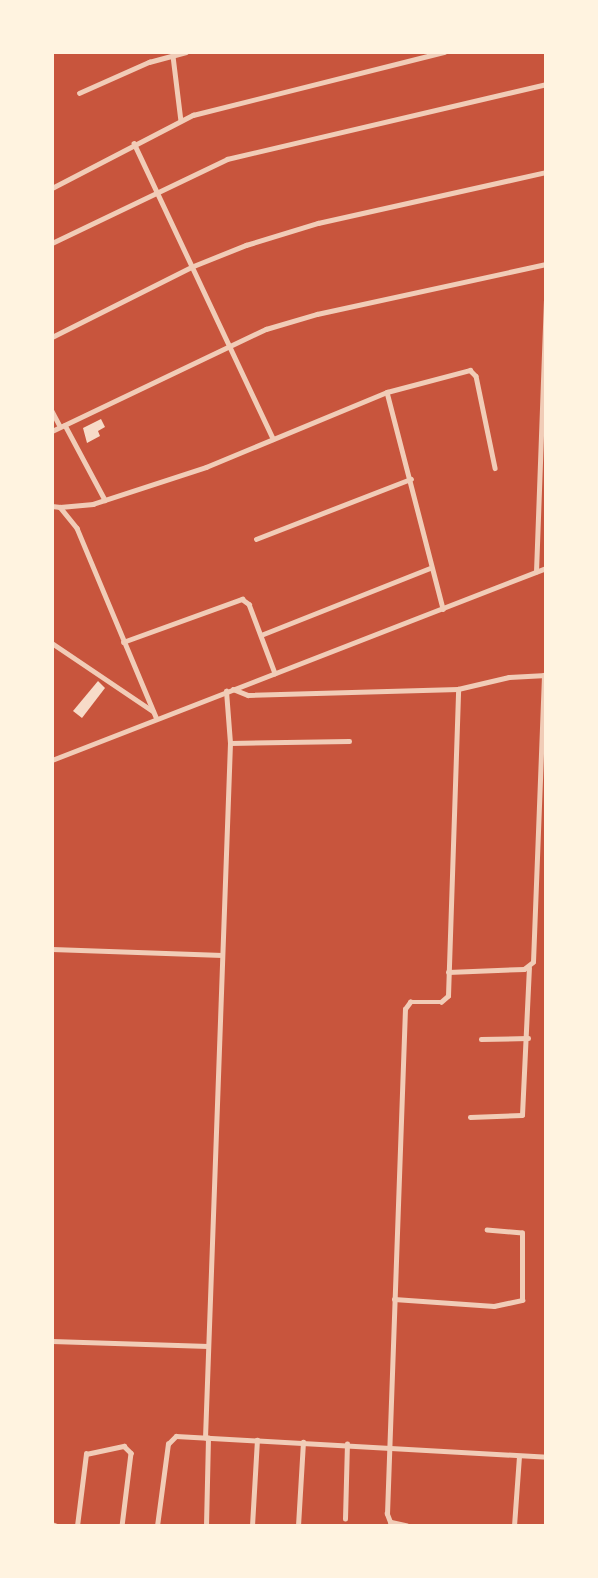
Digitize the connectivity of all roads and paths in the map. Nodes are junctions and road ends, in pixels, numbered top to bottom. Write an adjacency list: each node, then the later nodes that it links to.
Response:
1 (186, 52): 3 (street)
2 (444, 52): 4 (street)
3 (173, 56): 6 (street); 7 (street)
4 (408, 56): 7 (street)
5 (545, 84): 11 (street)
6 (79, 93)
7 (181, 121): 8 (street)
8 (134, 143): 10 (street); 11 (street)
9 (545, 172): 14 (street)
10 (52, 188)
11 (157, 190): 12 (street); 14 (street)
12 (52, 243)
13 (545, 264): 17 (street)
14 (191, 267): 16 (street); 17 (street)
15 (545, 301): 31 (street)
16 (52, 337)
17 (228, 345): 20 (street); 22 (street)
18 (387, 392): 22 (street); 23 (street); 24 (street)
19 (52, 411): 20 (street)
20 (62, 426): 21 (street); 25 (street)
21 (52, 431)
22 (273, 439): 25 (street)
23 (495, 468)
24 (411, 479): 28 (street); 29 (street)
25 (105, 500): 27 (street)
26 (52, 506): 27 (street)
27 (60, 507): 34 (street)
28 (256, 539)
29 (430, 568): 32 (street); 33 (street)
30 (545, 568): 31 (street)
31 (536, 572): 32 (street)
32 (443, 609): 36 (street)
33 (261, 635): 34 (street); 36 (street)
34 (123, 642): 40 (street)
35 (52, 643): 40 (street)
36 (275, 673): 38 (street)
37 (545, 675): 39 (street); 44 (street)
38 (229, 689): 39 (street); 40 (street); 42 (street)
39 (458, 689): 49 (street)
40 (155, 714): 43 (street)
41 (349, 741): 42 (street)
42 (230, 743): 47 (street)
43 (52, 760)
44 (537, 902): 45 (street); 48 (street)
45 (545, 902)
46 (52, 948): 47 (street)
47 (222, 955): 56 (street)
48 (529, 968): 49 (street); 50 (street)
49 (448, 972): 54 (street)
50 (528, 1038): 51 (street); 52 (street)
51 (481, 1039)
52 (470, 1117)
53 (487, 1230): 54 (street)
54 (394, 1299): 61 (street)
55 (52, 1341): 56 (street)
56 (208, 1346): 57 (street)
57 (206, 1438): 58 (street); 67 (street); 68 (street)
58 (257, 1440): 59 (street); 69 (street)
59 (303, 1442): 60 (street); 70 (street)
60 (348, 1444): 61 (street); 64 (street)
61 (388, 1446): 62 (street); 71 (street)
62 (519, 1457): 63 (street); 72 (street)
63 (545, 1457)
64 (345, 1519)
65 (77, 1525): 66 (street)
66 (122, 1525)
67 (157, 1525)
68 (206, 1525)
69 (252, 1525)
70 (298, 1525)
71 (407, 1525)
72 (514, 1525)

